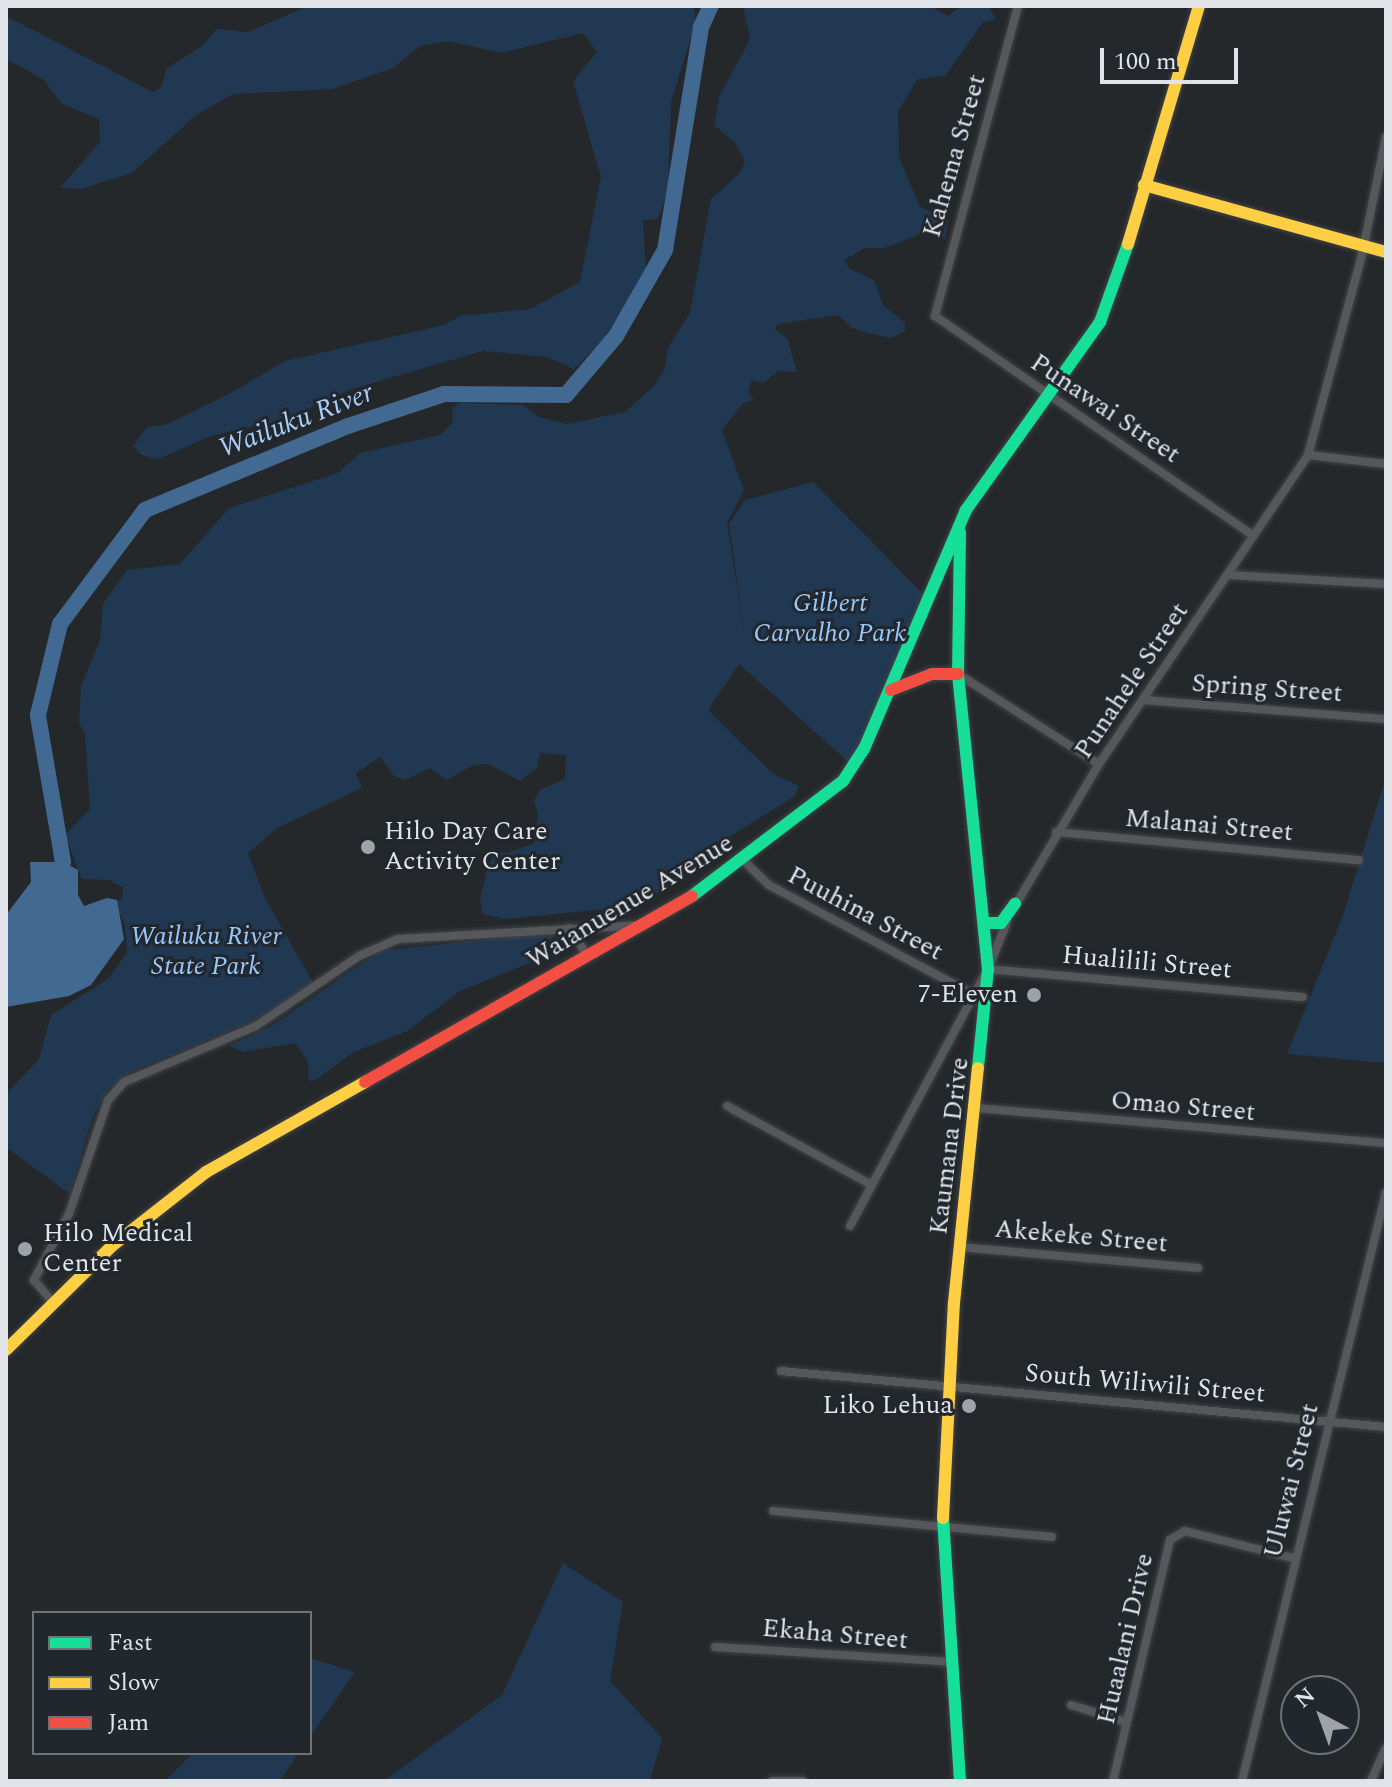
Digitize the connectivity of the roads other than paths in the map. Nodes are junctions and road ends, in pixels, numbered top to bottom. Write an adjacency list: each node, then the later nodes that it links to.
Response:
1 (1018, 6): 7 (street, Kahema Street)
2 (1199, 6): 4 (street, Waianuenue Avenue)
3 (1386, 137): 5 (street, Punahele Street)
4 (1144, 185): 5 (street); 8 (street, Waianuenue Avenue)
5 (1362, 248): 6 (street); 9 (street, Punahele Street)
6 (1386, 252)
7 (935, 316): 8 (street, Punawai Street)
8 (1050, 397): 11 (street, Waianuenue Avenue); 12 (street, Punawai Street)
9 (1308, 455): 10 (street); 12 (street, Punahele Street)
10 (1386, 464)
11 (963, 518): 15 (street, Kaumana Drive); 16 (street, Waianuenue Avenue)
12 (1253, 535): 13 (street, Punahele Street)
13 (1228, 575): 14 (street); 17 (street, Punahele Street)
14 (1386, 584)
15 (958, 674): 16 (street); 19 (street); 24 (street, Kaumana Drive)
16 (891, 690): 22 (street, Waianuenue Avenue)
17 (1144, 700): 18 (street, Spring Street); 19 (street, Punahele Street)
18 (1386, 719)
19 (1099, 764): 20 (street, Punahele Street)
20 (1056, 832): 21 (street, Malanai Street); 23 (street, Punahele Street)
21 (1359, 860)
22 (744, 861): 25 (street, Waianuenue Avenue); 29 (street, Puuhina Street)
23 (1015, 904): 24 (street); 28 (street, Punahele Street)
24 (984, 923): 28 (street, Kaumana Drive)
25 (646, 925): 26 (street); 27 (street, Waianuenue Avenue)
26 (569, 928): 27 (street); 39 (street)
27 (588, 956): 39 (street, Waianuenue Avenue)
28 (988, 969): 29 (street, Punahele Street); 30 (street, Hualilili Street); 32 (street, Kaumana Drive)
29 (974, 995): 34 (street, Punahele Street)
30 (1303, 997)
31 (727, 1106): 34 (street)
32 (977, 1108): 33 (street, Omao Street); 37 (street, Kaumana Drive)
33 (1386, 1143)
34 (872, 1185): 36 (street, Punahele Street)
35 (1386, 1192): 43 (street, Uluwai Street)
36 (850, 1226)
37 (960, 1247): 38 (street, Akekeke Street); 42 (street, Kaumana Drive)
38 (1198, 1268)
39 (52, 1301): 40 (street, Waianuenue Avenue)
40 (6, 1350)
41 (781, 1371): 42 (street, South Wiliwili Street)
42 (948, 1387): 43 (street, South Wiliwili Street); 46 (street, Kaumana Drive)
43 (1327, 1420): 44 (street, South Wiliwili Street); 48 (street, Uluwai Street)
44 (1386, 1427)
45 (773, 1511): 46 (street)
46 (943, 1525): 47 (street); 50 (street, Kaumana Drive)
47 (1052, 1537)
48 (1293, 1558): 52 (street, Huaalani Drive); 58 (street, Uluwai Street)
49 (715, 1647): 50 (street, Ekaha Street)
50 (952, 1662): 56 (street, Kaumana Drive)
51 (1071, 1705): 52 (street)
52 (1126, 1722): 57 (street, Huaalani Drive)
53 (1386, 1748): 59 (street)
54 (772, 1781): 55 (street)
55 (803, 1781)
56 (960, 1781)
57 (1113, 1781)
58 (1242, 1781)
59 (1371, 1781)

